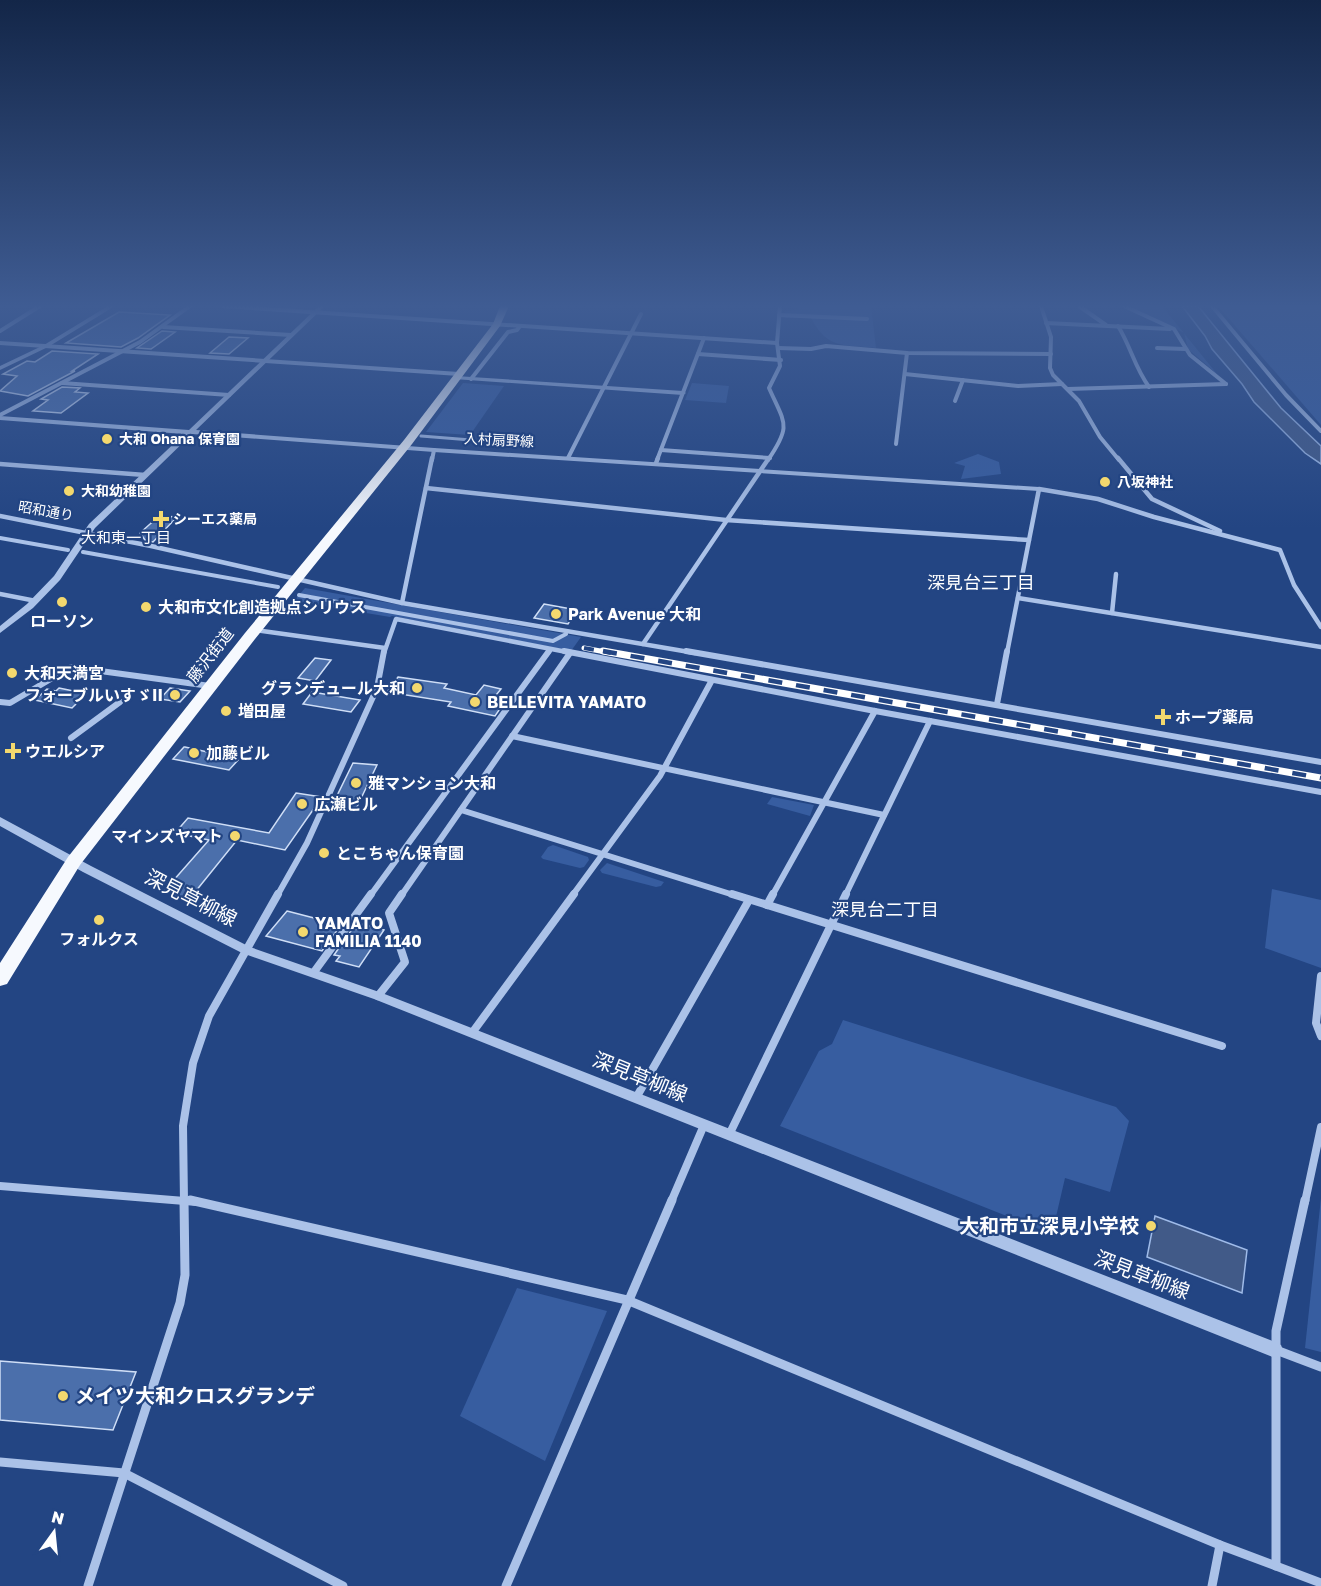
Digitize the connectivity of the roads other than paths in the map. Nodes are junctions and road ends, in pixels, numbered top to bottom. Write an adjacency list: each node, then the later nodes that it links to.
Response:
1 (68, 380): 14 (street)
2 (244, 380): 20 (street)
3 (454, 380): 28 (highway, 藤沢街道)
4 (486, 380): 17 (street)
5 (608, 380): 17 (street)
6 (688, 380): 19 (street)
7 (773, 380): 32 (street)
8 (904, 380): 27 (street)
9 (963, 380): 15 (street); 21 (street)
10 (1058, 380): 15 (street)
11 (1144, 380): 16 (street)
12 (1221, 380): 16 (street)
13 (1274, 380): 23 (street)
14 (62, 383): 20 (street); 22 (street)
15 (1062, 384): 18 (street)
16 (1149, 387): 18 (street)
17 (604, 388): 19 (street); 31 (street)
18 (1068, 389): 42 (street)
19 (683, 393): 30 (street)
20 (229, 395): 24 (street)
21 (955, 402)
22 (0, 416): 24 (street, 入村扇野線)
23 (1321, 431)
24 (190, 432): 28 (street, 入村扇野線); 36 (street)
25 (420, 436): 26 (street)
26 (471, 440)
27 (896, 444)
28 (403, 448): 29 (street, 入村扇野線); 48 (highway, 藤沢街道)
29 (434, 450): 31 (street, 入村扇野線); 37 (street)
30 (661, 450): 32 (street); 33 (street)
31 (568, 458): 33 (street, 入村扇野線)
32 (770, 458): 35 (street)
33 (656, 463): 35 (street, 入村扇野線)
34 (0, 464): 36 (street)
35 (760, 470): 38 (street, 入村扇野線); 40 (street)
36 (145, 475): 41 (street)
37 (426, 488): 40 (street); 54 (street)
38 (1039, 489): 42 (street); 44 (street)
39 (0, 516): 41 (street, 昭和通り)
40 (726, 520): 44 (street); 63 (street)
41 (87, 531): 48 (street, 昭和通り); 53 (street)
42 (1234, 537): 57 (street)
43 (0, 538): 45 (street)
44 (1029, 540): 52 (street)
45 (68, 550)
46 (83, 552): 49 (street)
47 (1116, 574): 55 (street)
48 (296, 581): 54 (street, 昭和通り); 60 (highway, 藤沢街道)
49 (278, 587)
50 (0, 594): 53 (street)
51 (299, 595): 56 (street)
52 (1018, 598): 55 (street); 72 (street)
53 (36, 601): 59 (street)
54 (402, 603): 63 (street, 昭和通り)
55 (1112, 613): 64 (street)
56 (398, 616): 62 (street); 65 (street); 66 (street)
57 (1318, 617): 58 (street)
58 (1321, 627)
59 (0, 630)
60 (255, 630): 65 (street); 69 (highway, 藤沢街道)
61 (566, 634): 62 (street)
62 (553, 641): 66 (street)
63 (643, 644): 72 (street, 昭和通り)
64 (1321, 647)
65 (385, 648): 89 (street)
66 (548, 648): 67 (street); 90 (street)
67 (570, 653): 68 (street); 75 (street)
68 (712, 680): 73 (street); 78 (street)
69 (211, 686): 70 (street); 85 (highway, 藤沢街道)
70 (0, 702)
71 (120, 702): 76 (street)
72 (997, 704): 77 (street, 昭和通り)
73 (875, 711): 74 (street); 80 (street)
74 (930, 721): 79 (street); 82 (street)
75 (512, 736): 78 (street); 81 (street)
76 (71, 738)
77 (1321, 762)
78 (664, 768): 80 (street); 84 (street)
79 (1321, 792)
80 (825, 802): 82 (street); 87 (street)
81 (460, 810): 84 (street); 93 (street)
82 (884, 815): 88 (street)
83 (0, 821): 85 (street, 深見草柳線)
84 (601, 854): 86 (street); 94 (street)
85 (74, 861): 89 (street, 深見草柳線); 92 (highway, 藤沢街道)
86 (749, 900): 87 (street); 97 (street)
87 (767, 905): 88 (street)
88 (831, 925): 96 (street); 100 (street)
89 (246, 950): 90 (street, 深見草柳線); 102 (street)
90 (314, 972): 93 (street, 深見草柳線)
91 (1321, 976): 95 (street)
92 (0, 979)
93 (378, 996): 94 (street, 深見草柳線)
94 (472, 1033): 97 (street, 深見草柳線)
95 (1321, 1036)
96 (1222, 1046)
97 (636, 1098): 98 (street, 深見草柳線)
98 (704, 1125): 100 (street, 深見草柳線); 103 (street)
99 (1321, 1128): 104 (street)
100 (729, 1135): 104 (street, 深見草柳線)
101 (0, 1186): 102 (street)
102 (186, 1199): 103 (street); 107 (street)
103 (627, 1300): 108 (street); 113 (street)
104 (1275, 1350): 105 (street); 109 (street)
105 (1321, 1366)
106 (0, 1462): 107 (street)
107 (124, 1473): 111 (street); 112 (street)
108 (1220, 1545): 109 (street); 114 (street)
109 (1276, 1566): 110 (street)
110 (1321, 1583)
111 (88, 1586)
112 (343, 1586)
113 (506, 1586)
114 (1212, 1586)

